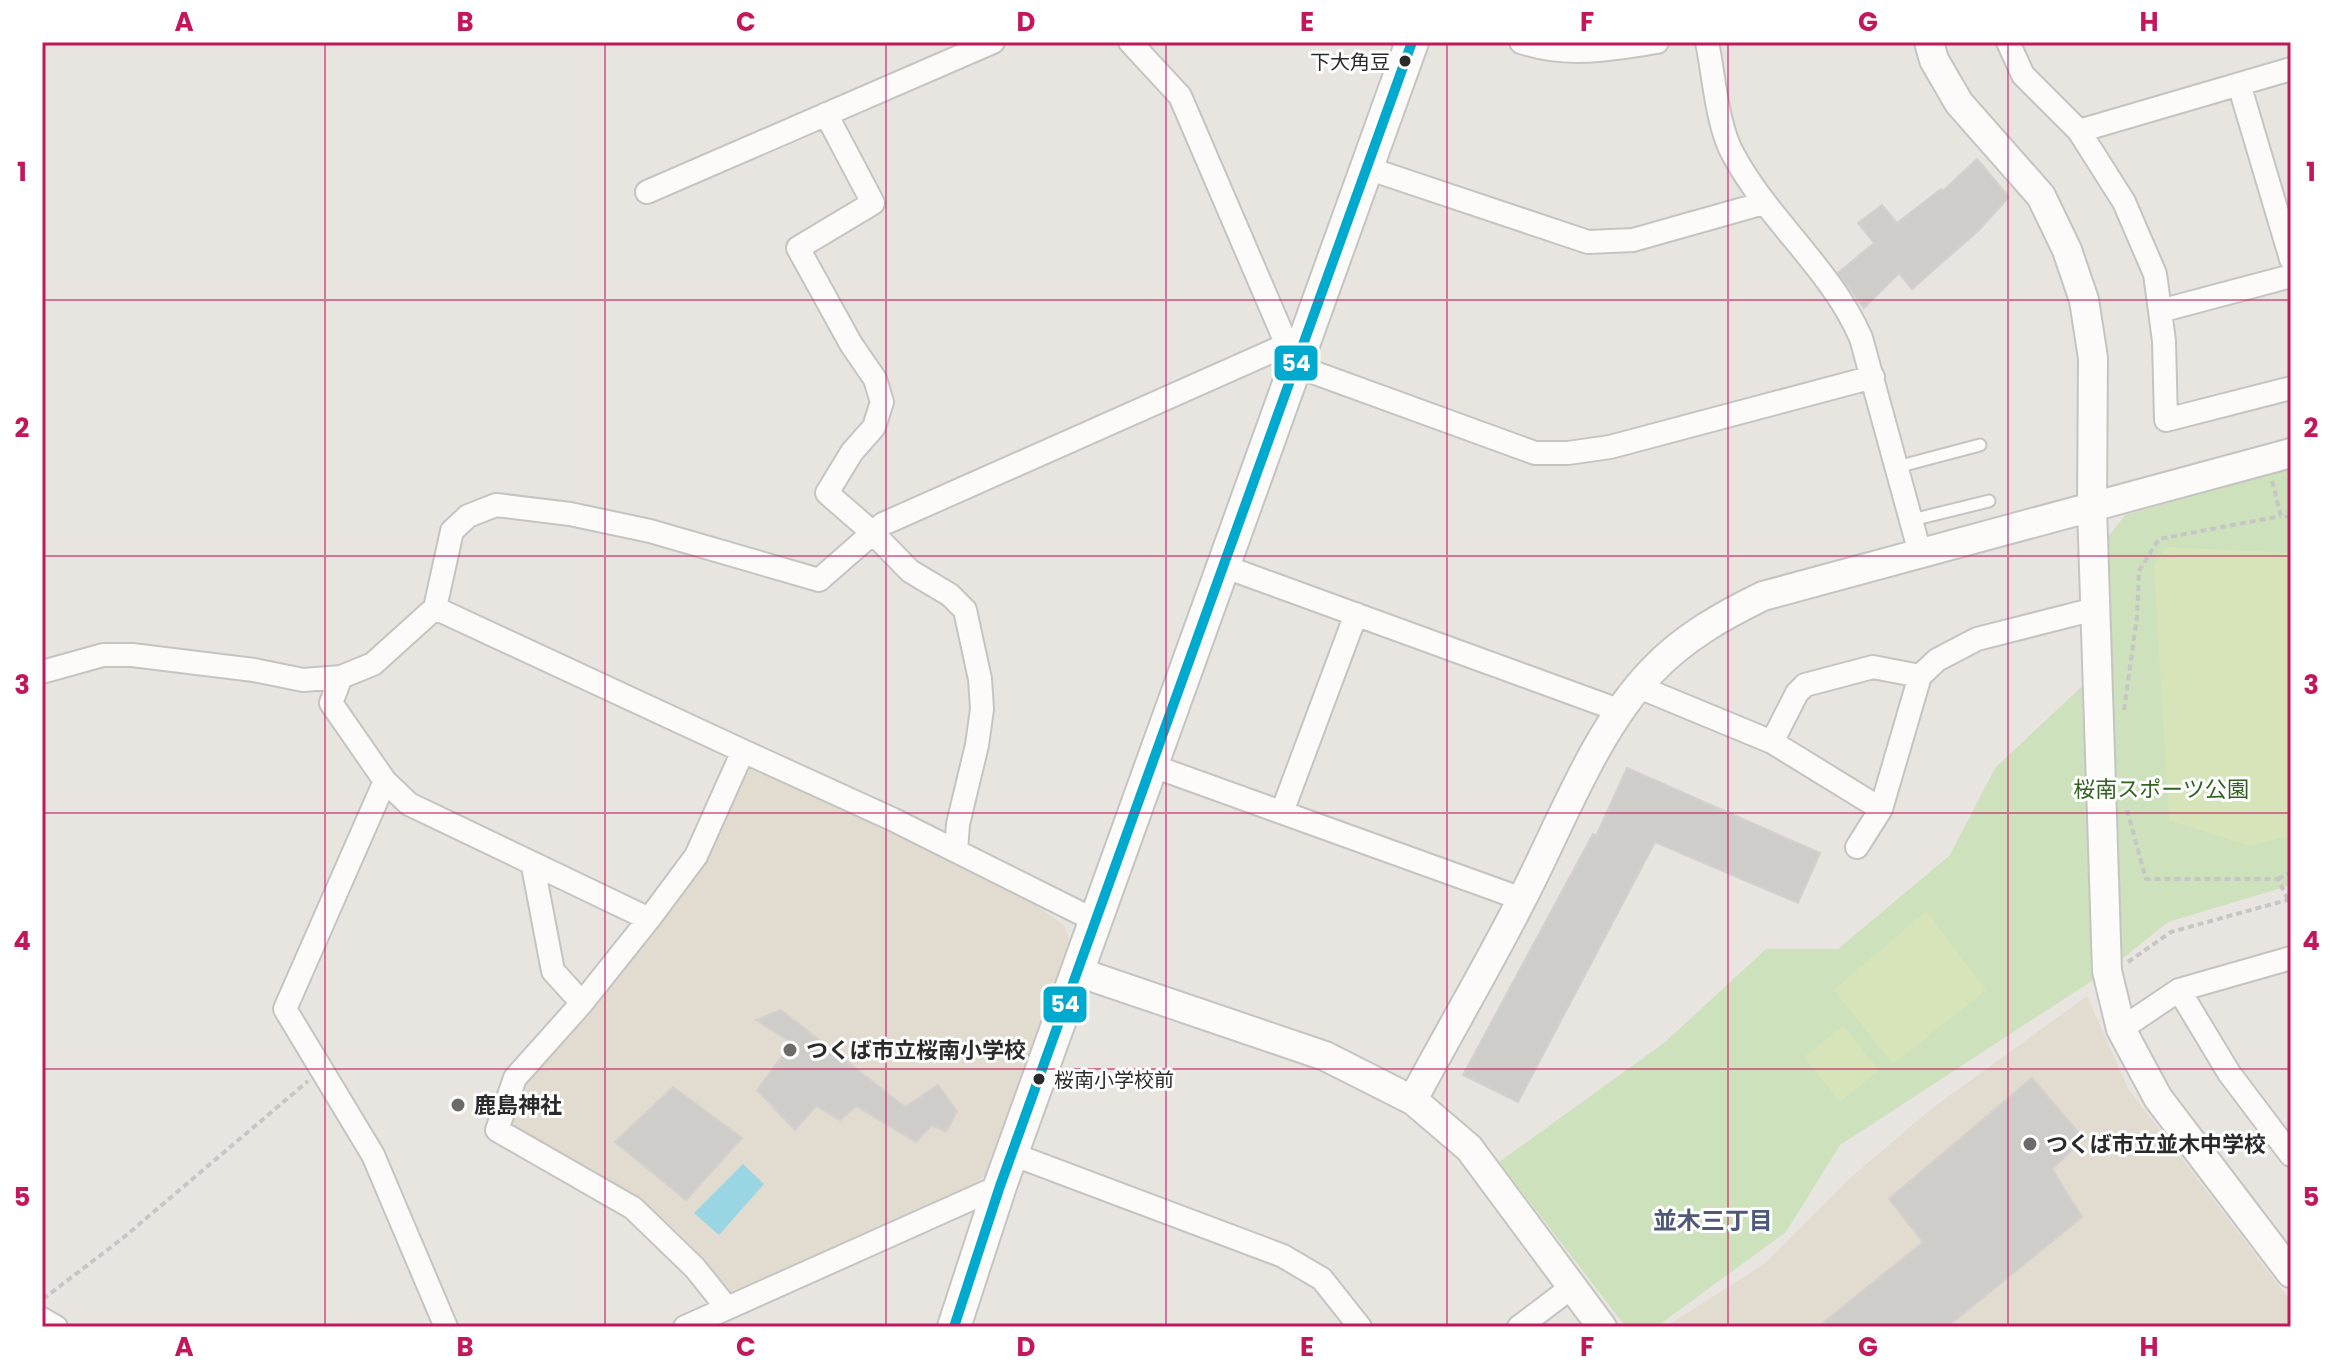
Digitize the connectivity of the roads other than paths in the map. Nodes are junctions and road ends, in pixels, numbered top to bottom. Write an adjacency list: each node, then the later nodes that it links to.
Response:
1 (993, 42): 11 (street)
2 (1130, 42): 19 (street)
3 (1412, 42): 13 (main road)
4 (1521, 42): 5 (street)
5 (1657, 42)
6 (1707, 42): 15 (street)
7 (1929, 42): 26 (street)
8 (2008, 42): 12 (street)
9 (2291, 69): 10 (street)
10 (2239, 84): 12 (street); 16 (street)
11 (826, 114): 14 (street); 28 (street)
12 (2079, 131): 18 (street)
13 (1367, 168): 15 (street); 19 (main road)
14 (647, 192)
15 (1764, 203): 20 (street)
16 (2291, 259)
17 (2291, 276): 18 (street)
18 (2160, 311): 21 (street)
19 (1291, 356): 20 (street); 28 (street); 30 (main road)
20 (1873, 377): 24 (street)
21 (2291, 388)
22 (1980, 445): 24 (lane)
23 (2280, 462): 26 (street)
24 (1897, 467): 27 (street)
25 (1989, 501): 27 (lane)
26 (2092, 507): 29 (street); 32 (street)
27 (1912, 520): 29 (street)
28 (873, 533): 31 (street); 46 (street)
29 (1920, 553): 37 (street)
30 (1223, 566): 33 (street); 41 (main road)
31 (435, 608): 36 (street); 40 (street)
32 (2095, 609): 35 (street); 55 (street)
33 (1356, 614): 38 (street); 44 (street)
34 (42, 672): 36 (street)
35 (1920, 676): 39 (street); 43 (street)
36 (341, 677): 42 (street)
37 (1639, 687): 38 (street); 39 (street)
38 (1621, 711): 48 (street)
39 (1772, 742): 43 (street)
40 (743, 751): 46 (street); 49 (street)
41 (1153, 766): 44 (street); 50 (main road)
42 (385, 781): 47 (street); 65 (street)
43 (1881, 809): 45 (street)
44 (1282, 812): 48 (street)
45 (1857, 847)
46 (956, 851): 50 (street)
47 (533, 866): 49 (street); 54 (street)
48 (1522, 899): 56 (street)
49 (649, 919): 54 (street)
50 (1096, 921): 52 (main road)
51 (2291, 958): 53 (street)
52 (1078, 972): 56 (street); 57 (main road)
53 (2179, 990): 55 (street); 58 (street)
54 (582, 1003): 62 (street)
55 (2121, 1029): 60 (street)
56 (1414, 1101): 61 (street)
57 (1012, 1154): 59 (main road); 68 (street)
58 (2291, 1155)
59 (1000, 1186): 62 (street); 67 (main road)
60 (2291, 1273)
61 (1572, 1287): 69 (street); 70 (street)
62 (727, 1308): 66 (street)
63 (42, 1319): 64 (street)
64 (56, 1327)
65 (446, 1327)
66 (685, 1327)
67 (954, 1327)
68 (1360, 1327)
69 (1519, 1327)
70 (1602, 1327)

